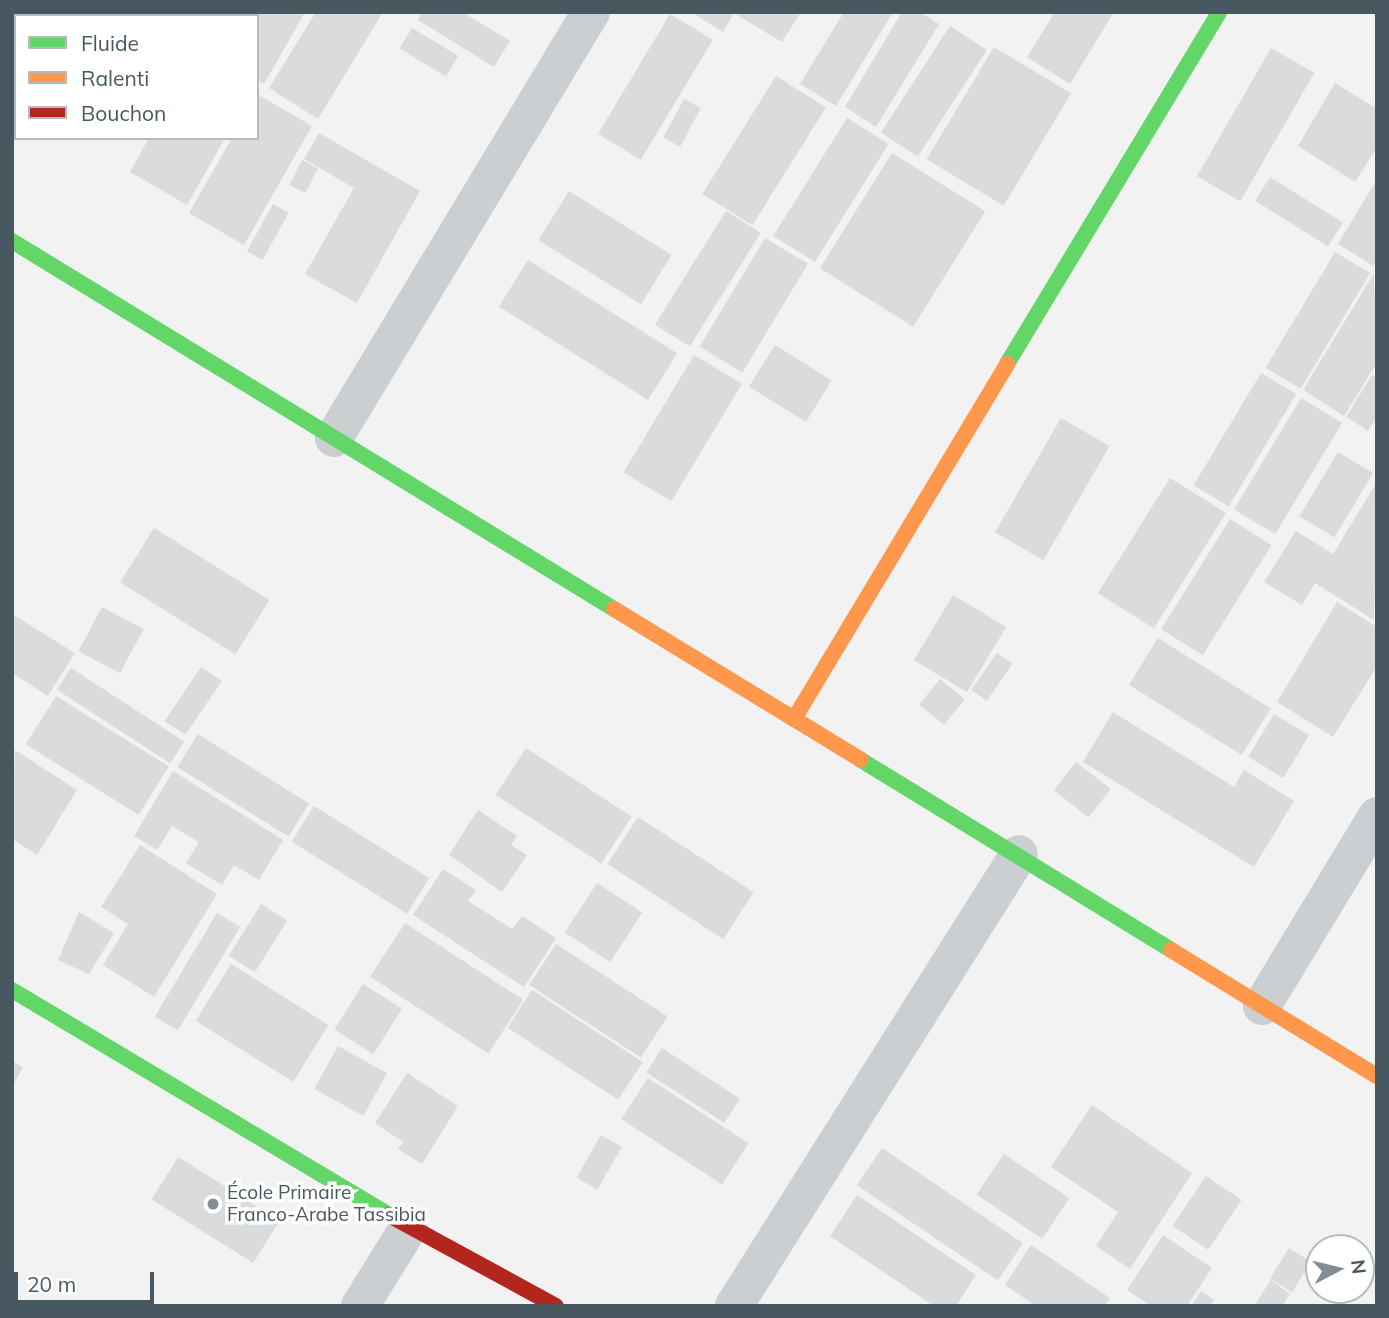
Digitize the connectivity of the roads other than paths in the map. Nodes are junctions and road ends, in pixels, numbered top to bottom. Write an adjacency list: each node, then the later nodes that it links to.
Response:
1 (591, 12): 4 (street)
2 (1219, 12): 5 (street)
3 (12, 241): 4 (street)
4 (334, 438): 5 (street)
5 (794, 719): 7 (street)
6 (1377, 816): 9 (street)
7 (1019, 854): 9 (street); 14 (street)
8 (12, 990): 11 (street)
9 (1262, 1006): 10 (street)
10 (1377, 1076)
11 (409, 1227): 12 (street); 13 (street)
12 (360, 1306)
13 (556, 1306)
14 (734, 1306)

